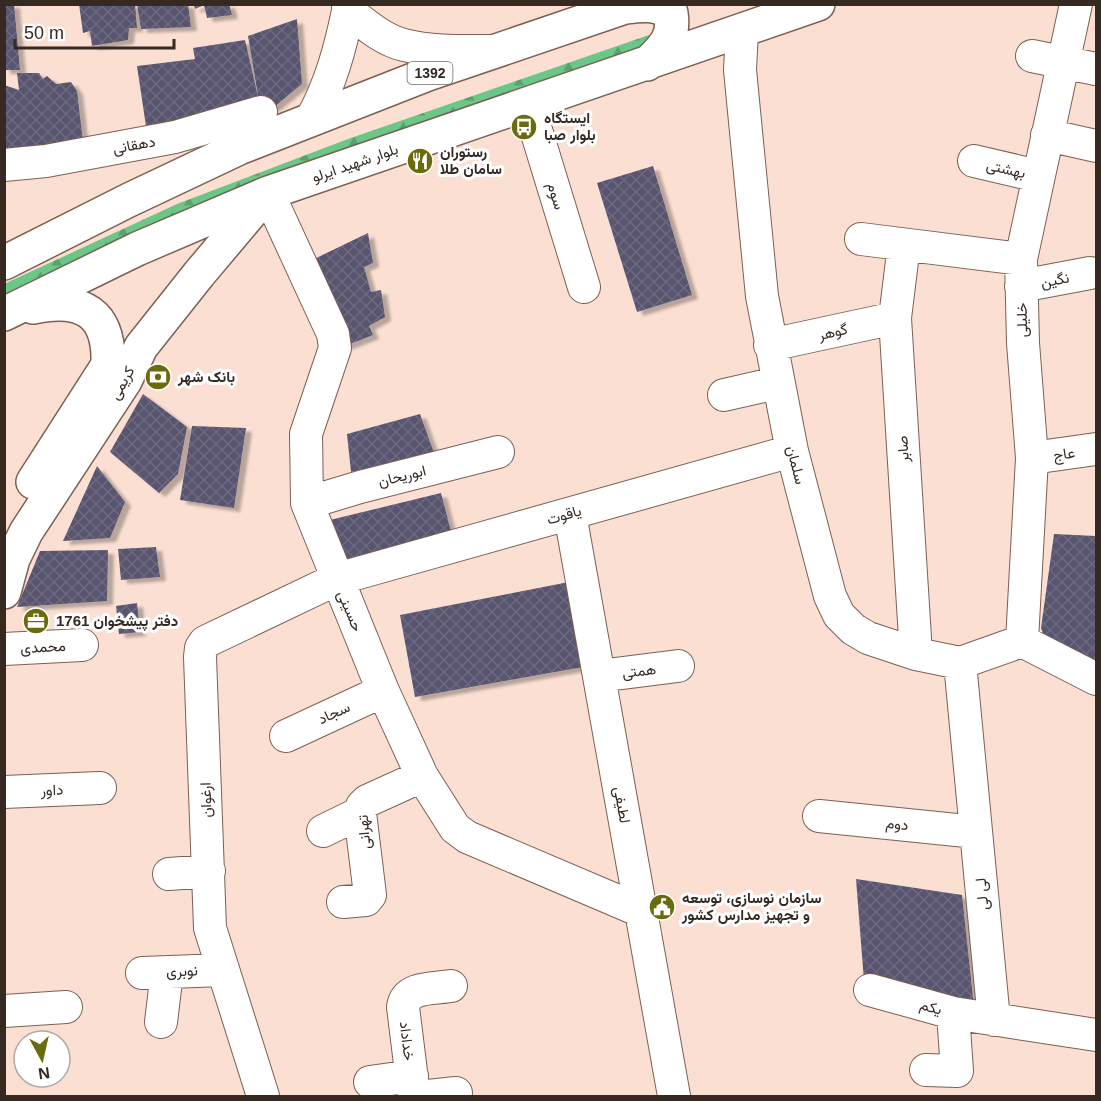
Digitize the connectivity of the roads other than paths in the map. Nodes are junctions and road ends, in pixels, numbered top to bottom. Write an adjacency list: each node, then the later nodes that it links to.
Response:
1 (819, 4): 5 (main road, بلوار شهید ایرلو)
2 (1076, 4): 8 (street, خلیلی)
3 (629, 6): 6 (main road, 1392); 9 (main road)
4 (348, 8): 6 (street); 13 (street)
5 (742, 30): 9 (main road, بلوار شهید ایرلو); 28 (street, سلمان)
6 (494, 51): 13 (main road, 1392)
7 (1032, 56): 8 (street)
8 (1063, 62): 10 (street); 14 (street, خلیلی)
9 (647, 64): 11 (main road, بلوار شهید ایرلو)
10 (1096, 69)
11 (528, 104): 19 (main road, بلوار شهید ایرلو); 25 (street, سوم)
12 (261, 112): 17 (street, دهقانی)
13 (312, 118): 22 (main road, 1392)
14 (1047, 135): 15 (street); 18 (street, خلیلی)
15 (1096, 146)
16 (974, 161): 18 (street, بهشتی)
17 (4, 165)
18 (1038, 176): 23 (street, خلیلی)
19 (268, 193): 26 (main road, بلوار شهید ایرلو); 35 (street, حسینی); 39 (main road, کریمی)
20 (861, 239): 21 (street)
21 (904, 245): 23 (street); 27 (street, صابر)
22 (4, 263)
23 (1021, 273): 24 (street, نگین); 34 (street, خلیلی)
24 (1090, 273)
25 (584, 287)
26 (6, 313): 37 (main road, کریمی)
27 (895, 318): 28 (street, گوهر); 43 (street, صابر)
28 (770, 345): 29 (street, سلمان)
29 (777, 383): 30 (street); 32 (street, سلمان)
30 (724, 395)
31 (1096, 449): 34 (street, عاج)
32 (792, 451): 36 (street, یاقوت); 43 (street, سلمان)
33 (498, 452): 35 (street, ابوریحان)
34 (1032, 458): 40 (street, خلیلی)
35 (307, 503): 38 (street, حسینی)
36 (570, 513): 38 (street, یاقوت); 46 (street, لطیفی)
37 (4, 526)
38 (337, 579): 48 (street, حسینی); 57 (street, ارغوان)
39 (4, 592)
40 (1022, 641): 44 (street); 47 (street)
41 (82, 645): 42 (street, محمدی)
42 (4, 649)
43 (916, 654): 44 (street, سلمان)
44 (960, 663): 56 (street, لی لی)
45 (678, 666): 46 (street, همتی)
46 (599, 676): 60 (street, لطیفی)
47 (1096, 679)
48 (383, 690): 49 (street, سجاد); 50 (street, حسینی)
49 (286, 736)
50 (422, 777): 53 (street, تهرانی); 60 (street, حسینی)
51 (100, 788): 52 (street, داور)
52 (4, 792)
53 (360, 813): 55 (street); 59 (street, تهرانی)
54 (819, 816): 56 (street, دوم)
55 (323, 831)
56 (976, 832): 67 (street, لی لی)
57 (209, 871): 58 (street); 61 (street, ارغوان)
58 (169, 874)
59 (343, 902)
60 (641, 911): 74 (street, لطیفی)
61 (223, 970): 68 (street, نوبری); 73 (street, ارغوان)
62 (451, 986): 72 (street, خداداد)
63 (870, 990): 66 (street, یکم)
64 (66, 1008): 65 (street)
65 (4, 1011)
66 (953, 1013): 67 (street, یکم); 70 (street)
67 (994, 1020): 69 (street)
68 (161, 1022)
69 (1096, 1035)
70 (926, 1070)
71 (370, 1082): 72 (street)
72 (428, 1091)
73 (263, 1096)
74 (674, 1096)

